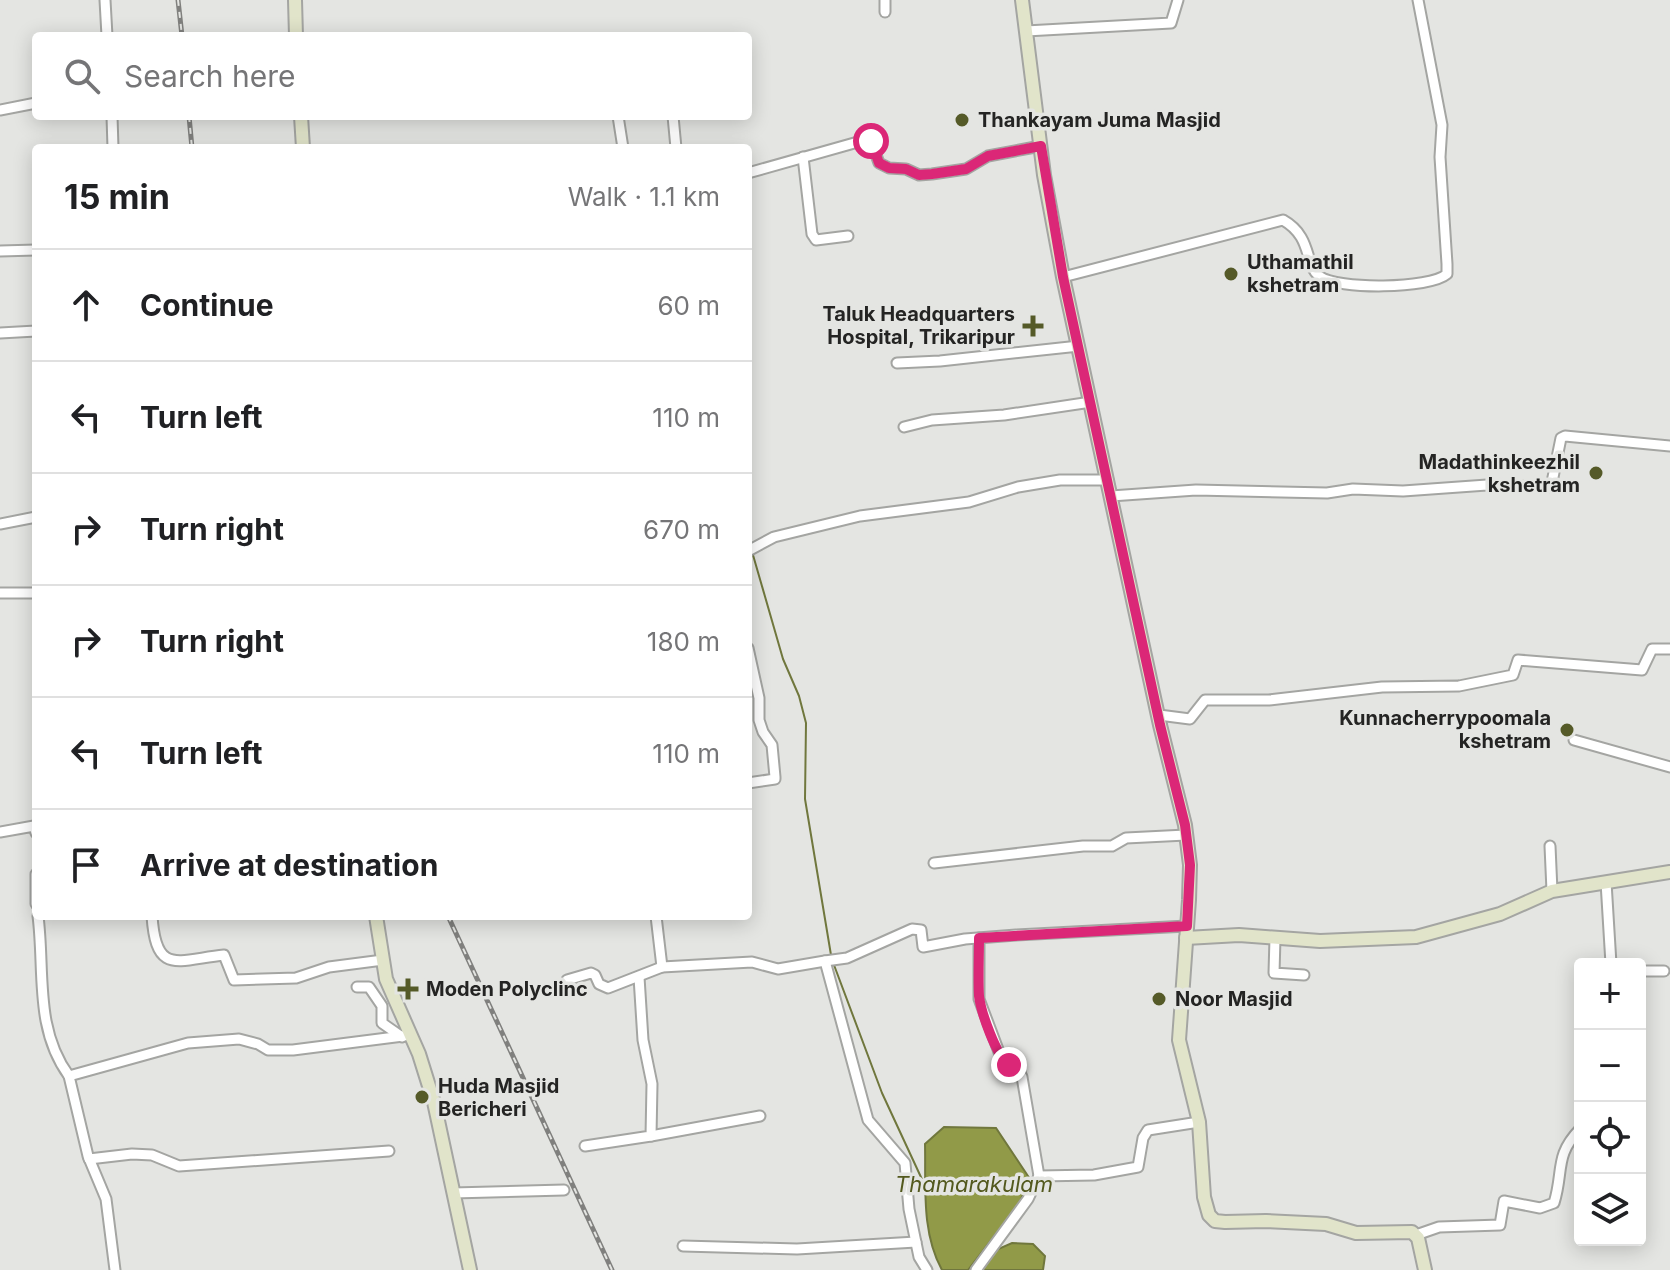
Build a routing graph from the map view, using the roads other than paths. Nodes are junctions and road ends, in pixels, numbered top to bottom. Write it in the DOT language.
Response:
graph roads {
  1 [pos="105,0"];
  2 [pos="295,0"];
  3 [pos="885,0"];
  4 [pos="1022,0"];
  5 [pos="1178,0"];
  6 [pos="1418,0"];
  7 [pos="885,12"];
  8 [pos="1026,31"];
  9 [pos="107,32"];
  10 [pos="296,32"];
  11 [pos="32,104"];
  12 [pos="0,110"];
  13 [pos="112,120"];
  14 [pos="301,120"];
  15 [pos="619,120"];
  16 [pos="673,120"];
  17 [pos="113,144"];
  18 [pos="303,144"];
  19 [pos="622,144"];
  20 [pos="676,144"];
  21 [pos="1041,146"];
  22 [pos="803,157"];
  23 [pos="752,172"];
  24 [pos="848,236"];
  25 [pos="32,250"];
  26 [pos="0,251"];
  27 [pos="1063,277"];
  28 [pos="32,331"];
  29 [pos="0,333"];
  30 [pos="1079,346"];
  31 [pos="897,363"];
  32 [pos="1091,402"];
  33 [pos="904,427"];
  34 [pos="1670,446"];
  35 [pos="1108,480"];
  36 [pos="1111,496"];
  37 [pos="32,518"];
  38 [pos="0,524"];
  39 [pos="752,549"];
  40 [pos="0,593"];
  41 [pos="32,593"];
  42 [pos="1670,649"];
  43 [pos="752,666"];
  44 [pos="1159,715"];
  45 [pos="1574,740"];
  46 [pos="1670,767"];
  47 [pos="752,783"];
  48 [pos="32,826"];
  49 [pos="0,832"];
  50 [pos="1186,835"];
  51 [pos="1550,846"];
  52 [pos="934,863"];
  53 [pos="1670,872"];
  54 [pos="1606,882"];
  55 [pos="1552,891"];
  56 [pos="38,920"];
  57 [pos="153,920"];
  58 [pos="377,920"];
  59 [pos="656,920"];
  60 [pos="1187,932"];
  61 [pos="979,938"];
  62 [pos="1275,938"];
  63 [pos="1611,958"];
  64 [pos="383,960"];
  65 [pos="830,960"];
  66 [pos="662,967"];
  67 [pos="1646,971"];
  68 [pos="1664,971"];
  69 [pos="1304,975"];
  70 [pos="639,977"];
  71 [pos="567,980"];
  72 [pos="357,987"];
  73 [pos="406,1036"];
  74 [pos="69,1076"];
  75 [pos="760,1116"];
  76 [pos="1199,1122"];
  77 [pos="1574,1135"];
  78 [pos="651,1136"];
  79 [pos="585,1146"];
  80 [pos="389,1151"];
  81 [pos="89,1159"];
  82 [pos="1039,1176"];
  83 [pos="564,1190"];
  84 [pos="453,1193"];
  85 [pos="1416,1235"];
  86 [pos="916,1242"];
  87 [pos="683,1246"];
  88 [pos="978,1268"];
  89 [pos="115,1270"];
  90 [pos="470,1270"];
  91 [pos="927,1270"];
  92 [pos="1425,1270"];
  1 -- 9 [label="street"];
  2 -- 10 [label="main road"];
  3 -- 7 [label="street"];
  4 -- 8 [label="main road"];
  5 -- 8 [label="street"];
  6 -- 27 [label="street"];
  8 -- 21 [label="main road"];
  11 -- 12 [label="street"];
  13 -- 17 [label="street"];
  14 -- 18 [label="main road"];
  15 -- 19 [label="street"];
  16 -- 20 [label="street"];
  21 -- 22 [label="street"];
  21 -- 27 [label="main road"];
  22 -- 23 [label="street"];
  22 -- 24 [label="street"];
  25 -- 26 [label="street"];
  27 -- 30 [label="main road"];
  28 -- 29 [label="street"];
  30 -- 31 [label="street"];
  30 -- 32 [label="main road"];
  32 -- 33 [label="street"];
  32 -- 35 [label="main road"];
  34 -- 36 [label="street"];
  35 -- 36 [label="main road"];
  35 -- 39 [label="street"];
  36 -- 44 [label="main road"];
  37 -- 38 [label="street"];
  40 -- 41 [label="street"];
  42 -- 44 [label="street"];
  43 -- 47 [label="street"];
  44 -- 50 [label="main road"];
  45 -- 46 [label="street"];
  48 -- 49 [label="street"];
  50 -- 52 [label="street"];
  50 -- 60 [label="main road"];
  51 -- 55 [label="street"];
  53 -- 54 [label="main road"];
  54 -- 55 [label="main road"];
  54 -- 63 [label="street"];
  55 -- 62 [label="main road"];
  56 -- 74 [label="street"];
  57 -- 64 [label="street"];
  58 -- 64 [label="main road"];
  59 -- 66 [label="street"];
  60 -- 61 [label="street"];
  60 -- 62 [label="main road"];
  60 -- 76 [label="main road"];
  61 -- 65 [label="street"];
  61 -- 82 [label="street"];
  62 -- 69 [label="street"];
  64 -- 73 [label="main road"];
  65 -- 66 [label="street"];
  65 -- 86 [label="street"];
  66 -- 70 [label="street"];
  67 -- 68 [label="street"];
  70 -- 71 [label="street"];
  70 -- 78 [label="street"];
  72 -- 73 [label="street"];
  73 -- 74 [label="street"];
  73 -- 84 [label="main road"];
  74 -- 81 [label="street"];
  75 -- 78 [label="street"];
  76 -- 82 [label="street"];
  76 -- 85 [label="main road"];
  77 -- 85 [label="street"];
  78 -- 79 [label="street"];
  80 -- 81 [label="street"];
  81 -- 89 [label="street"];
  82 -- 88 [label="street"];
  83 -- 84 [label="street"];
  84 -- 90 [label="main road"];
  85 -- 92 [label="main road"];
  86 -- 87 [label="street"];
  86 -- 91 [label="street"];
}
